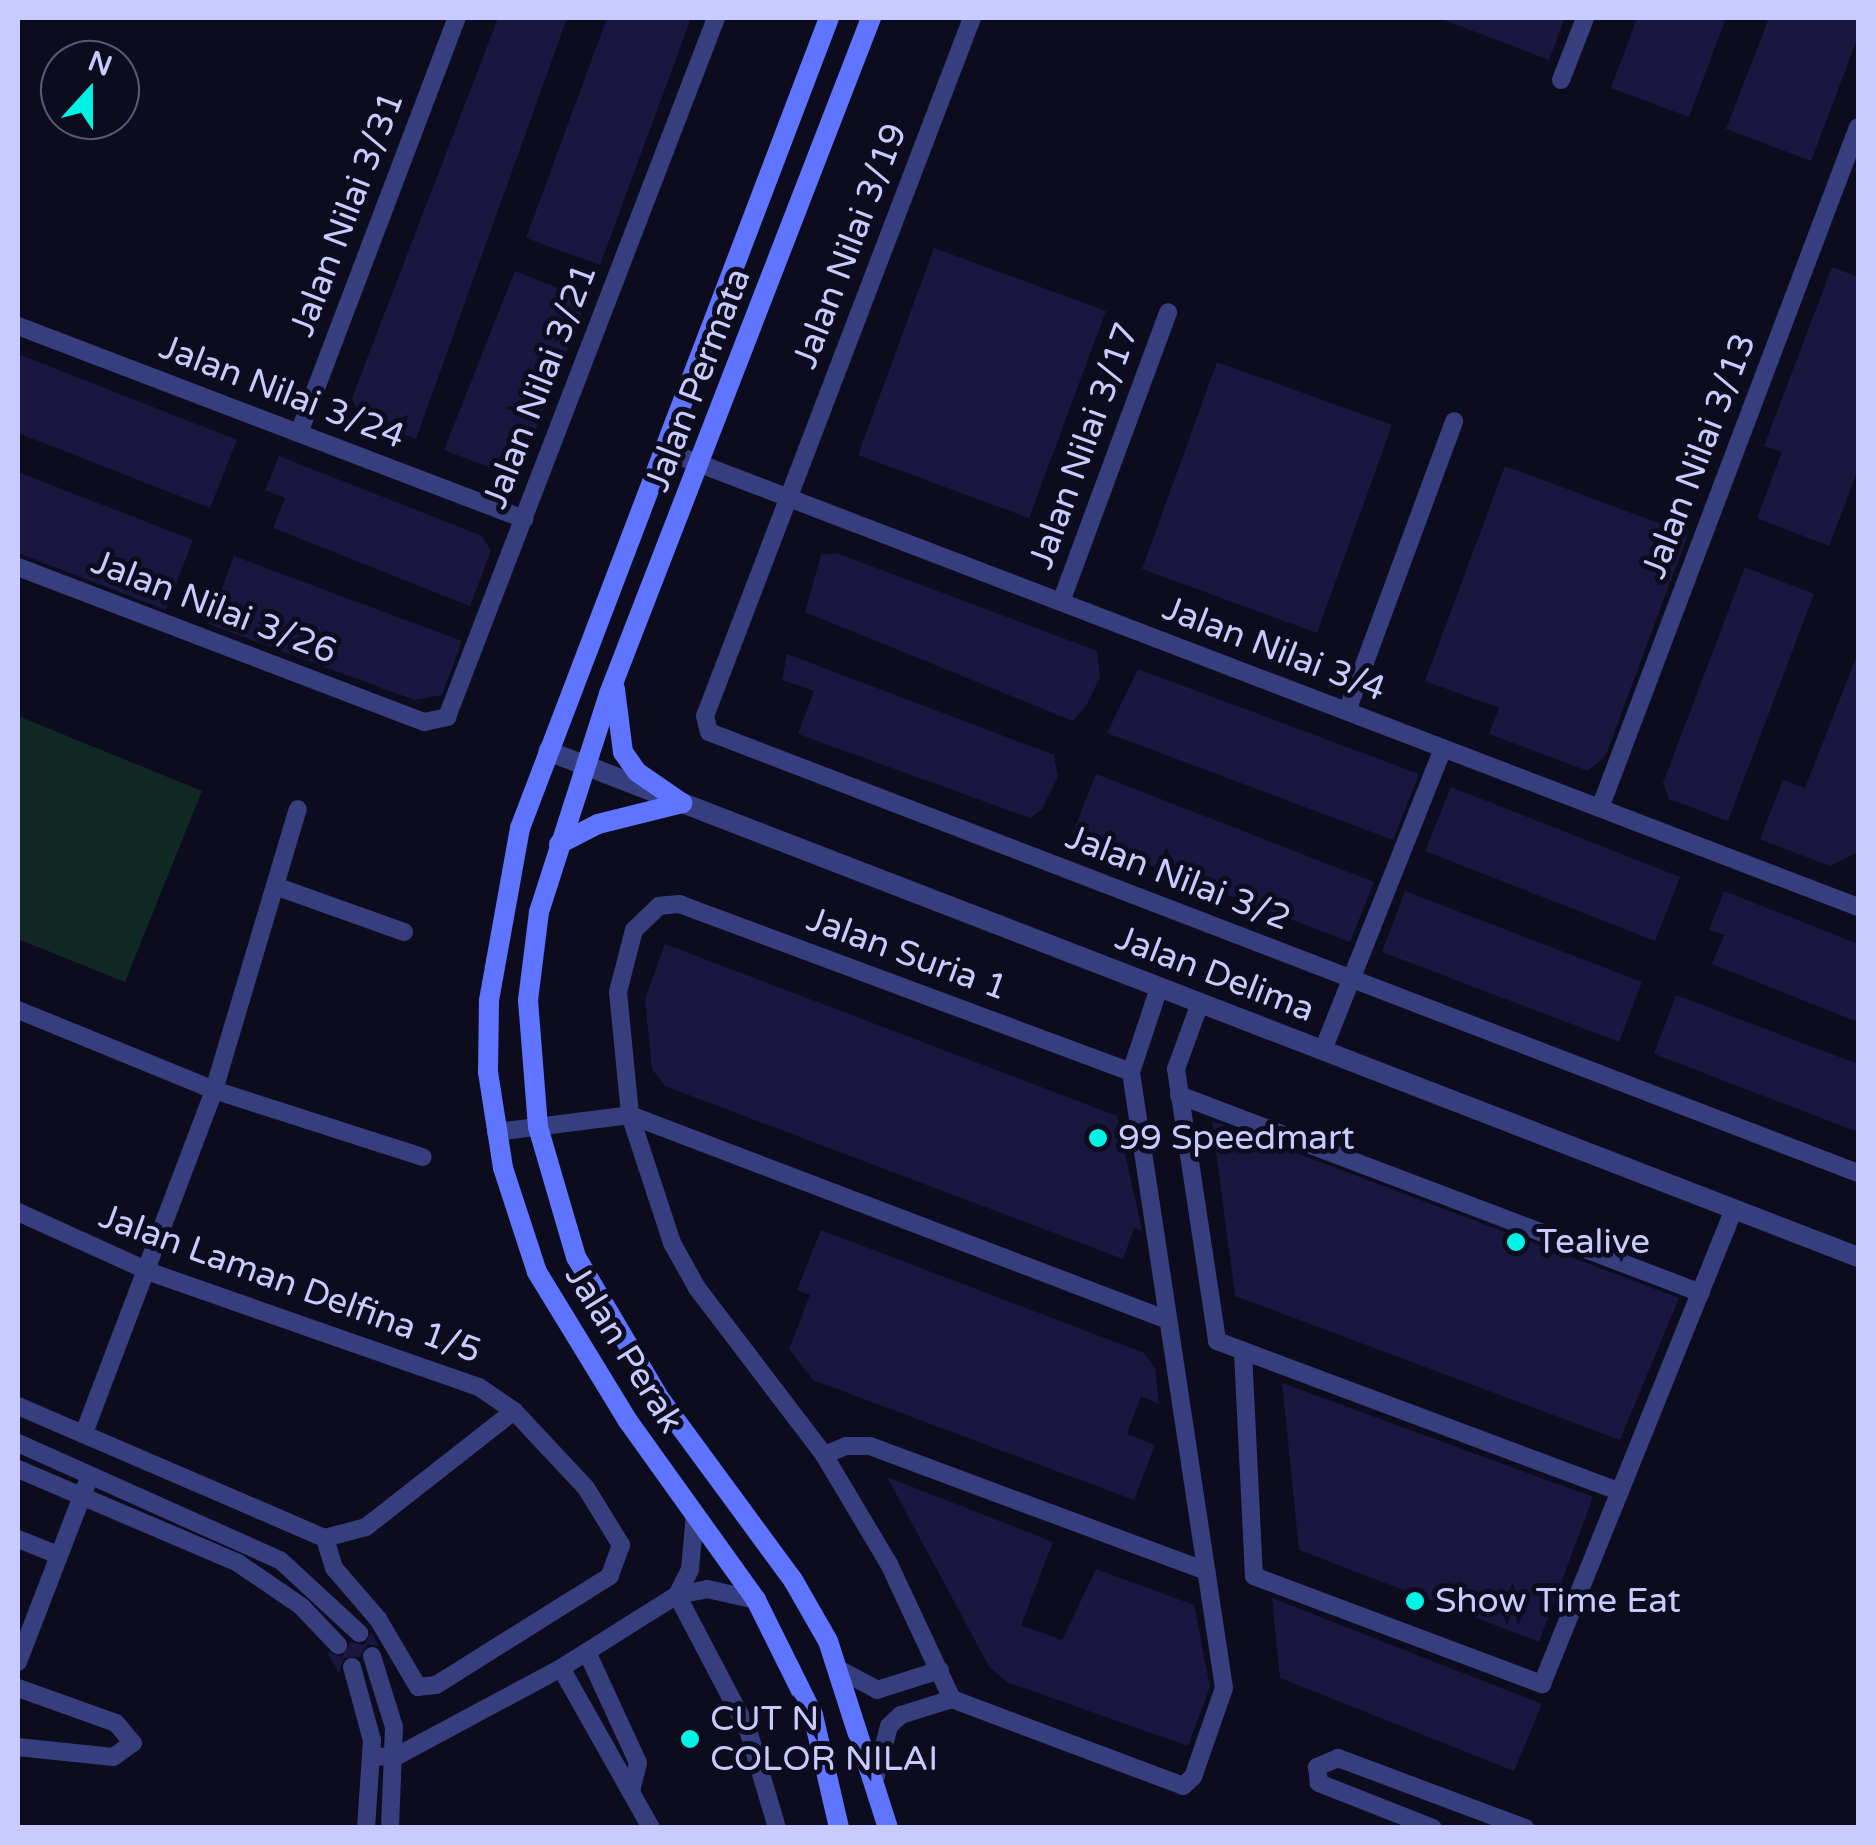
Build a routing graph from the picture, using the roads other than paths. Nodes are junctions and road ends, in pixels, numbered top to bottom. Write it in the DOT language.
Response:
graph roads {
  1 [pos="457,18"];
  2 [pos="716,18"];
  3 [pos="829,18"];
  4 [pos="870,18"];
  5 [pos="972,18"];
  6 [pos="1585,18"];
  7 [pos="1561,80"];
  8 [pos="1858,127"];
  9 [pos="1168,312"];
  10 [pos="18,326"];
  11 [pos="1454,421"];
  12 [pos="298,434"];
  13 [pos="666,451"];
  14 [pos="701,464"];
  15 [pos="788,498"];
  16 [pos="524,520"];
  17 [pos="18,567"];
  18 [pos="1061,602"];
  19 [pos="614,682"];
  20 [pos="387,708"];
  21 [pos="1347,711"];
  22 [pos="1443,748"];
  23 [pos="548,752"];
  24 [pos="584,766"];
  25 [pos="682,803"];
  26 [pos="1600,808"];
  27 [pos="298,809"];
  28 [pos="558,844"];
  29 [pos="275,886"];
  30 [pos="1858,907"];
  31 [pos="404,932"];
  32 [pos="1352,979"];
  33 [pos="1159,988"];
  34 [pos="1200,1003"];
  35 [pos="18,1010"];
  36 [pos="1323,1050"];
  37 [pos="1131,1072"];
  38 [pos="214,1090"];
  39 [pos="1179,1095"];
  40 [pos="630,1115"];
  41 [pos="538,1126"];
  42 [pos="496,1132"];
  43 [pos="423,1157"];
  44 [pos="1858,1173"];
  45 [pos="1734,1209"];
  46 [pos="18,1212"];
  47 [pos="1858,1257"];
  48 [pos="150,1272"];
  49 [pos="1701,1293"];
  50 [pos="1165,1319"];
  51 [pos="1243,1352"];
  52 [pos="18,1406"];
  53 [pos="514,1411"];
  54 [pos="84,1433"];
  55 [pos="18,1442"];
  56 [pos="824,1455"];
  57 [pos="18,1469"];
  58 [pos="92,1472"];
  59 [pos="1620,1492"];
  60 [pos="82,1495"];
  61 [pos="695,1514"];
  62 [pos="18,1538"];
  63 [pos="325,1538"];
  64 [pos="58,1555"];
  65 [pos="1207,1571"];
  66 [pos="677,1594"];
  67 [pos="756,1600"];
  68 [pos="359,1633"];
  69 [pos="338,1644"];
  70 [pos="588,1652"];
  71 [pos="372,1656"];
  72 [pos="18,1662"];
  73 [pos="352,1667"];
  74 [pos="561,1668"];
  75 [pos="940,1670"];
  76 [pos="842,1671"];
  77 [pos="18,1688"];
  78 [pos="952,1699"];
  79 [pos="18,1747"];
  80 [pos="396,1756"];
  81 [pos="372,1757"];
  82 [pos="876,1776"];
  83 [pos="631,1792"];
  84 [pos="366,1828"];
  85 [pos="390,1828"];
  86 [pos="651,1828"];
  87 [pos="778,1828"];
  88 [pos="839,1828"];
  89 [pos="888,1828"];
  90 [pos="1433,1828"];
  91 [pos="1525,1828"];
  1 -- 12 [label="street, Jalan Nilai 3/31"];
  2 -- 16 [label="street, Jalan Nilai 3/21"];
  3 -- 13 [label="main road, Jalan Permata"];
  4 -- 14 [label="main road, Jalan Permata"];
  5 -- 15 [label="street, Jalan Nilai 3/19"];
  6 -- 7 [label="street"];
  8 -- 26 [label="street, Jalan Nilai 3/13"];
  9 -- 18 [label="street, Jalan Nilai 3/17"];
  10 -- 12 [label="street, Jalan Nilai 3/24"];
  11 -- 21 [label="street"];
  12 -- 16 [label="street, Jalan Nilai 3/24"];
  13 -- 14 [label="street, Jalan Nilai 3/4"];
  13 -- 23 [label="main road, Jalan Permata"];
  14 -- 15 [label="street, Jalan Nilai 3/4"];
  14 -- 19 [label="main road, Jalan Permata"];
  15 -- 18 [label="street, Jalan Nilai 3/4"];
  15 -- 32 [label="street, Jalan Nilai 3/2"];
  16 -- 20 [label="street, Jalan Nilai 3/21"];
  17 -- 20 [label="street, Jalan Nilai 3/26"];
  18 -- 21 [label="street, Jalan Nilai 3/4"];
  19 -- 24 [label="main road, Jalan Permata"];
  19 -- 25 [label="main road"];
  21 -- 22 [label="street, Jalan Nilai 3/4"];
  22 -- 26 [label="street, Jalan Nilai 3/4"];
  22 -- 32 [label="street"];
  23 -- 24 [label="street, Jalan Delima"];
  23 -- 42 [label="main road, Jalan Perak"];
  24 -- 25 [label="street, Jalan Delima"];
  24 -- 28 [label="main road, Jalan Perak"];
  25 -- 28 [label="main road"];
  25 -- 33 [label="street, Jalan Delima"];
  26 -- 30 [label="street, Jalan Nilai 3/4"];
  27 -- 29 [label="street"];
  28 -- 41 [label="main road, Jalan Perak"];
  29 -- 31 [label="street"];
  29 -- 38 [label="street"];
  32 -- 36 [label="street"];
  32 -- 44 [label="street, Jalan Nilai 3/2"];
  33 -- 34 [label="street, Jalan Delima"];
  33 -- 37 [label="street"];
  34 -- 36 [label="street, Jalan Delima"];
  34 -- 39 [label="street"];
  35 -- 38 [label="street"];
  36 -- 45 [label="street, Jalan Delima"];
  37 -- 40 [label="street, Jalan Suria 1"];
  37 -- 50 [label="street"];
  38 -- 43 [label="street"];
  38 -- 48 [label="street"];
  39 -- 49 [label="street"];
  39 -- 51 [label="street"];
  40 -- 41 [label="street"];
  40 -- 50 [label="street"];
  40 -- 56 [label="street"];
  41 -- 42 [label="street"];
  41 -- 76 [label="main road, Jalan Perak"];
  42 -- 61 [label="main road, Jalan Perak"];
  45 -- 47 [label="street, Jalan Delima"];
  45 -- 49 [label="street"];
  46 -- 48 [label="street, Jalan Laman Delfina 1/5"];
  48 -- 53 [label="street, Jalan Laman Delfina 1/5"];
  48 -- 54 [label="street"];
  49 -- 59 [label="street"];
  50 -- 65 [label="street"];
  51 -- 59 [label="street"];
  51 -- 59 [label="street"];
  52 -- 54 [label="street"];
  53 -- 63 [label="street"];
  53 -- 63 [label="street, Jalan Laman Delfina 1/5"];
  54 -- 63 [label="street"];
  55 -- 58 [label="street"];
  56 -- 65 [label="street"];
  56 -- 75 [label="street"];
  57 -- 60 [label="street"];
  58 -- 60 [label="street"];
  58 -- 68 [label="street"];
  60 -- 64 [label="street"];
  60 -- 69 [label="street"];
  61 -- 66 [label="street"];
  61 -- 67 [label="main road, Jalan Perak"];
  62 -- 64 [label="street"];
  64 -- 72 [label="street"];
  65 -- 78 [label="street"];
  66 -- 67 [label="street"];
  66 -- 70 [label="street"];
  66 -- 87 [label="street"];
  67 -- 88 [label="main road, Jalan Perak"];
  70 -- 74 [label="street"];
  70 -- 83 [label="street"];
  71 -- 80 [label="street"];
  73 -- 81 [label="street"];
  74 -- 80 [label="street"];
  74 -- 83 [label="street"];
  75 -- 76 [label="street"];
  75 -- 78 [label="street"];
  76 -- 82 [label="main road, Jalan Perak"];
  77 -- 79 [label="street"];
  78 -- 82 [label="street"];
  80 -- 81 [label="street"];
  80 -- 85 [label="street"];
  81 -- 84 [label="street"];
  82 -- 89 [label="main road, Jalan Perak"];
  83 -- 86 [label="street"];
  90 -- 91 [label="street"];
}
